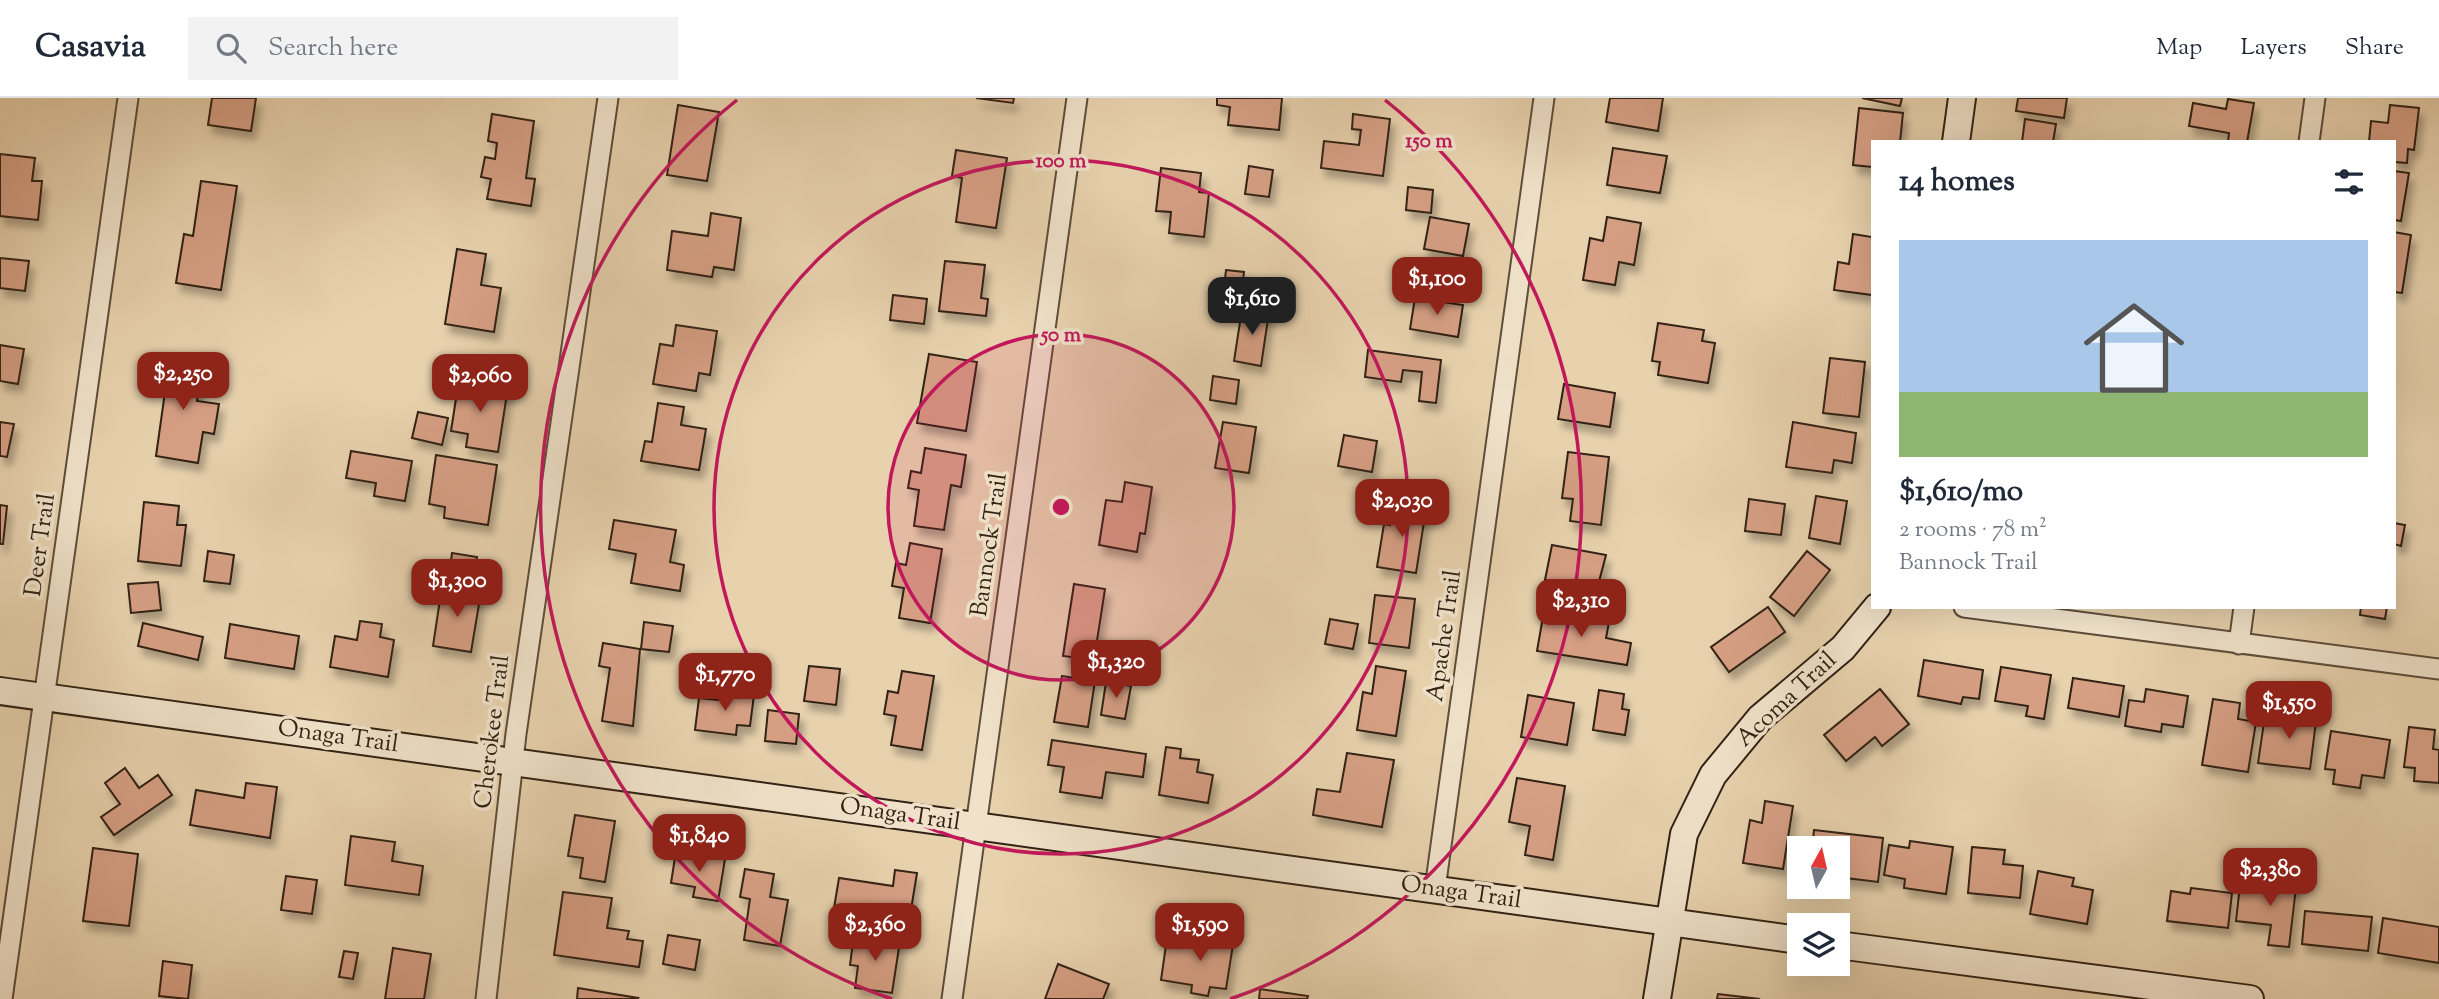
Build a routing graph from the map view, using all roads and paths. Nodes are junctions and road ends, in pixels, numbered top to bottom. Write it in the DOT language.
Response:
graph roads {
  1 [pos="128,98"];
  2 [pos="608,98"];
  3 [pos="1077,98"];
  4 [pos="1544,98"];
  5 [pos="1962,98"];
  6 [pos="2315,98"];
  7 [pos="1956,140"];
  8 [pos="2309,140"];
  9 [pos="1875,609"];
  10 [pos="1979,609"];
  11 [pos="2244,609"];
  12 [pos="2239,643"];
  13 [pos="2439,669"];
  14 [pos="0,691"];
  15 [pos="44,697"];
  16 [pos="513,762"];
  17 [pos="976,825"];
  18 [pos="1435,889"];
  19 [pos="1668,923"];
  20 [pos="1787,938"];
  21 [pos="1850,947"];
  22 [pos="2,999"];
  23 [pos="486,999"];
  24 [pos="953,999"];
  25 [pos="1657,999"];
  26 [pos="2250,999"];
  1 -- 15 [label="street, Deer Trail"];
  2 -- 16 [label="street, Cherokee Trail"];
  3 -- 17 [label="street, Bannock Trail"];
  4 -- 18 [label="street, Apache Trail"];
  5 -- 7 [label="street"];
  6 -- 8 [label="street"];
  9 -- 19 [label="street, Acoma Trail"];
  10 -- 12 [label="street"];
  11 -- 12 [label="street"];
  12 -- 13 [label="street"];
  14 -- 15 [label="street, Onaga Trail"];
  15 -- 16 [label="street, Onaga Trail"];
  15 -- 22 [label="street, Deer Trail"];
  16 -- 17 [label="street, Onaga Trail"];
  16 -- 23 [label="street, Cherokee Trail"];
  17 -- 18 [label="street, Onaga Trail"];
  17 -- 24 [label="street, Bannock Trail"];
  18 -- 19 [label="street, Onaga Trail"];
  19 -- 20 [label="street, Onaga Trail"];
  19 -- 25 [label="street, Acoma Trail"];
  21 -- 26 [label="street"];
}
